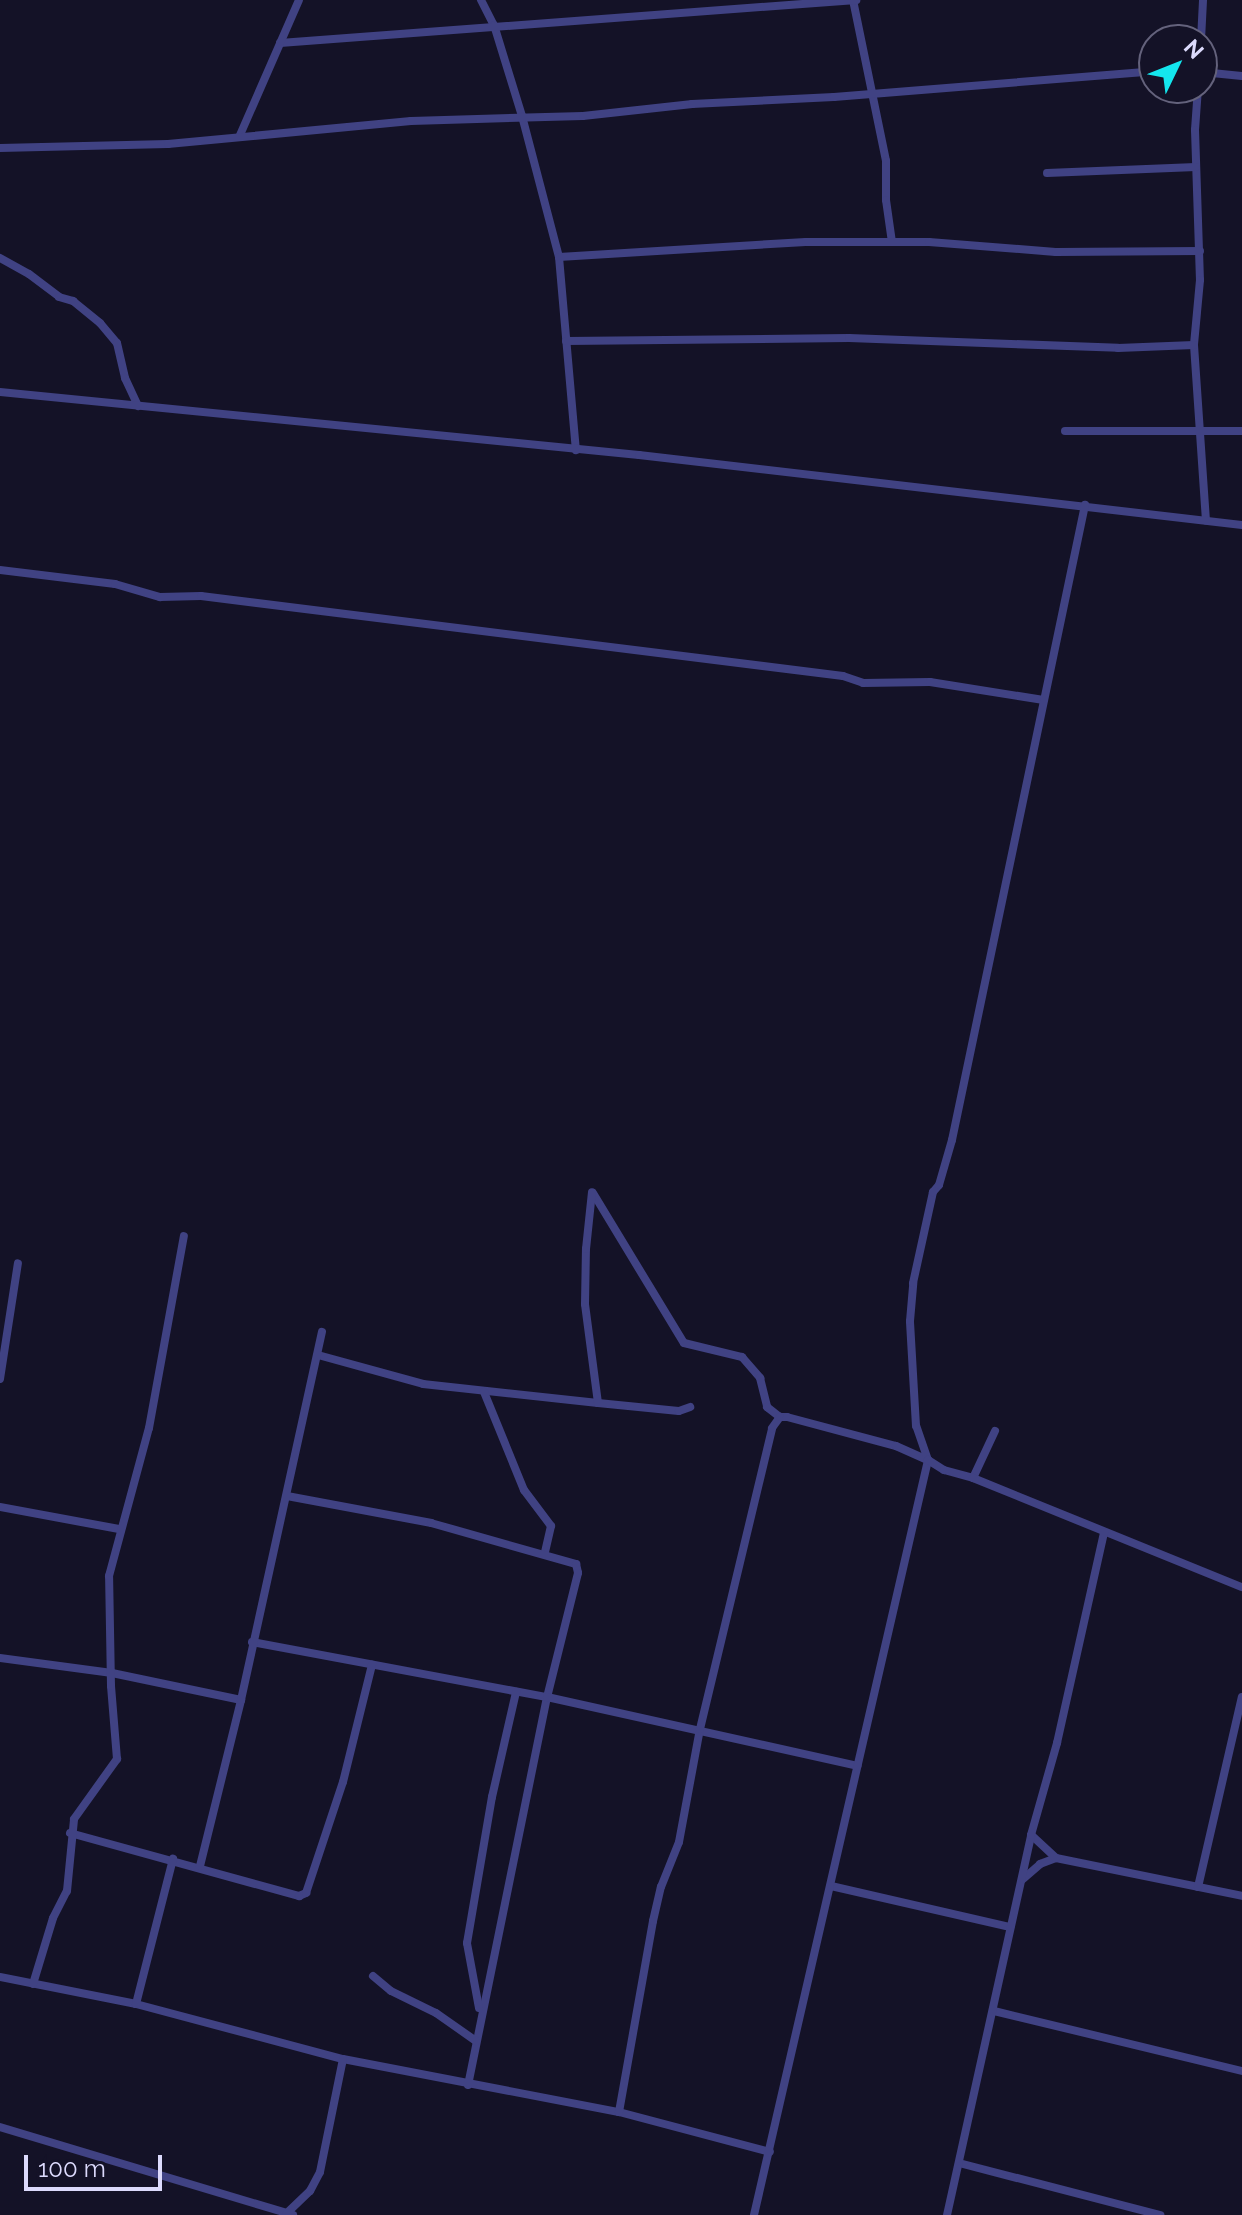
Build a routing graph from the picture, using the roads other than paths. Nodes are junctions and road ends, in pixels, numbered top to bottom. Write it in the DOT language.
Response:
graph roads {
  1 [pos="299,0"];
  2 [pos="481,0"];
  3 [pos="854,0"];
  4 [pos="1203,0"];
  5 [pos="1202,24"];
  6 [pos="494,25"];
  7 [pos="280,43"];
  8 [pos="1138,72"];
  9 [pos="1218,74"];
  10 [pos="1242,76"];
  11 [pos="873,93"];
  12 [pos="1198,104"];
  13 [pos="522,116"];
  14 [pos="240,135"];
  15 [pos="0,148"];
  16 [pos="1196,167"];
  17 [pos="1047,173"];
  18 [pos="892,242"];
  19 [pos="1200,251"];
  20 [pos="559,257"];
  21 [pos="0,258"];
  22 [pos="566,341"];
  23 [pos="1194,345"];
  24 [pos="0,392"];
  25 [pos="138,406"];
  26 [pos="1065,431"];
  27 [pos="1242,431"];
  28 [pos="1201,432"];
  29 [pos="576,450"];
  30 [pos="1085,505"];
  31 [pos="1206,521"];
  32 [pos="1242,525"];
  33 [pos="0,570"];
  34 [pos="1044,700"];
  35 [pos="184,1236"];
  36 [pos="18,1263"];
  37 [pos="4,1329"];
  38 [pos="322,1332"];
  39 [pos="318,1355"];
  40 [pos="0,1379"];
  41 [pos="484,1392"];
  42 [pos="598,1403"];
  43 [pos="690,1407"];
  44 [pos="780,1417"];
  45 [pos="995,1431"];
  46 [pos="928,1460"];
  47 [pos="973,1478"];
  48 [pos="287,1496"];
  49 [pos="0,1507"];
  50 [pos="119,1529"];
  51 [pos="1104,1532"];
  52 [pos="545,1553"];
  53 [pos="1242,1587"];
  54 [pos="252,1642"];
  55 [pos="0,1658"];
  56 [pos="372,1665"];
  57 [pos="112,1673"];
  58 [pos="516,1692"];
  59 [pos="547,1697"];
  60 [pos="1242,1697"];
  61 [pos="241,1700"];
  62 [pos="700,1729"];
  63 [pos="857,1766"];
  64 [pos="70,1833"];
  65 [pos="1031,1835"];
  66 [pos="1056,1858"];
  67 [pos="173,1859"];
  68 [pos="200,1866"];
  69 [pos="1022,1880"];
  70 [pos="831,1886"];
  71 [pos="1198,1887"];
  72 [pos="1242,1896"];
  73 [pos="1010,1927"];
  74 [pos="373,1976"];
  75 [pos="0,1977"];
  76 [pos="33,1984"];
  77 [pos="136,2004"];
  78 [pos="994,2011"];
  79 [pos="480,2013"];
  80 [pos="476,2041"];
  81 [pos="343,2059"];
  82 [pos="1242,2071"];
  83 [pos="468,2085"];
  84 [pos="619,2112"];
  85 [pos="0,2127"];
  86 [pos="770,2152"];
  87 [pos="959,2163"];
  88 [pos="290,2214"];
  89 [pos="754,2215"];
  90 [pos="947,2215"];
  91 [pos="1160,2215"];
  1 -- 7 [label="street"];
  2 -- 6 [label="street"];
  3 -- 6 [label="street"];
  3 -- 11 [label="street"];
  4 -- 5 [label="street"];
  6 -- 7 [label="street"];
  6 -- 13 [label="street"];
  7 -- 14 [label="street"];
  8 -- 11 [label="street"];
  9 -- 10 [label="street"];
  11 -- 13 [label="street"];
  11 -- 18 [label="street"];
  12 -- 16 [label="street"];
  13 -- 14 [label="street"];
  13 -- 20 [label="street"];
  14 -- 15 [label="street"];
  16 -- 17 [label="street"];
  16 -- 19 [label="street"];
  18 -- 19 [label="street"];
  18 -- 20 [label="street"];
  19 -- 23 [label="street"];
  20 -- 22 [label="street"];
  21 -- 25 [label="street"];
  22 -- 23 [label="street"];
  22 -- 29 [label="street"];
  23 -- 28 [label="street"];
  24 -- 25 [label="street"];
  25 -- 29 [label="street"];
  26 -- 28 [label="street"];
  27 -- 28 [label="street"];
  28 -- 31 [label="street"];
  29 -- 30 [label="street"];
  30 -- 31 [label="street"];
  30 -- 34 [label="street"];
  31 -- 32 [label="street"];
  33 -- 34 [label="street"];
  34 -- 46 [label="street"];
  35 -- 50 [label="street"];
  36 -- 37 [label="street"];
  37 -- 40 [label="street"];
  38 -- 39 [label="street"];
  39 -- 41 [label="street"];
  39 -- 48 [label="street"];
  41 -- 42 [label="street"];
  41 -- 52 [label="street"];
  42 -- 43 [label="street"];
  42 -- 44 [label="street"];
  44 -- 46 [label="street"];
  44 -- 62 [label="street"];
  45 -- 47 [label="street"];
  46 -- 47 [label="street"];
  46 -- 63 [label="street"];
  47 -- 51 [label="street"];
  48 -- 52 [label="street"];
  48 -- 54 [label="street"];
  49 -- 50 [label="street"];
  50 -- 57 [label="street"];
  51 -- 53 [label="street"];
  51 -- 65 [label="street"];
  52 -- 59 [label="street"];
  54 -- 56 [label="street"];
  54 -- 61 [label="street"];
  55 -- 57 [label="street"];
  56 -- 58 [label="street"];
  56 -- 68 [label="street"];
  57 -- 61 [label="street"];
  57 -- 64 [label="street"];
  58 -- 59 [label="street"];
  58 -- 79 [label="street"];
  59 -- 62 [label="street"];
  59 -- 79 [label="street"];
  60 -- 71 [label="street"];
  61 -- 68 [label="street"];
  62 -- 63 [label="street"];
  62 -- 84 [label="street"];
  63 -- 70 [label="street"];
  64 -- 67 [label="street"];
  64 -- 76 [label="street"];
  65 -- 66 [label="street"];
  65 -- 69 [label="street"];
  66 -- 69 [label="street"];
  66 -- 71 [label="street"];
  67 -- 68 [label="street"];
  67 -- 77 [label="street"];
  69 -- 73 [label="street"];
  70 -- 73 [label="street"];
  70 -- 86 [label="street"];
  71 -- 72 [label="street"];
  73 -- 78 [label="street"];
  74 -- 80 [label="street"];
  75 -- 76 [label="street"];
  76 -- 77 [label="street"];
  77 -- 81 [label="street"];
  78 -- 82 [label="street"];
  78 -- 87 [label="street"];
  79 -- 80 [label="street"];
  80 -- 83 [label="street"];
  81 -- 83 [label="street"];
  81 -- 88 [label="street"];
  83 -- 84 [label="street"];
  84 -- 86 [label="street"];
  85 -- 88 [label="street"];
  86 -- 89 [label="street"];
  87 -- 90 [label="street"];
  87 -- 91 [label="street"];
}
